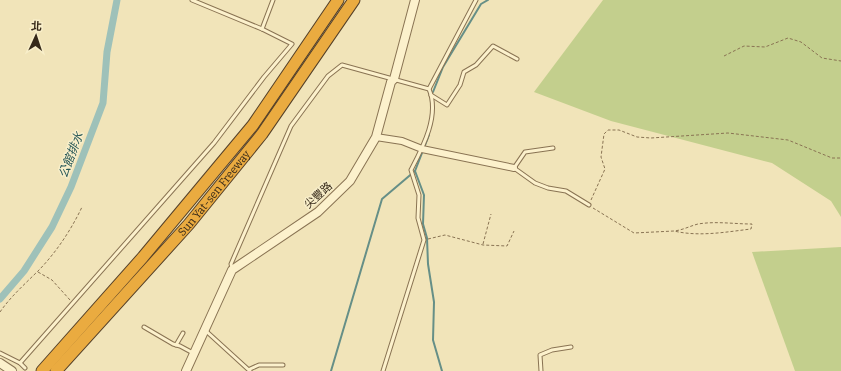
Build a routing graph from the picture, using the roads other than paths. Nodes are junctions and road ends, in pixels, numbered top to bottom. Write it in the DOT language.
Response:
graph roads {
  1 [pos="192,0"];
  2 [pos="273,0"];
  3 [pos="338,0"];
  4 [pos="354,0"];
  5 [pos="415,0"];
  6 [pos="476,0"];
  7 [pos="262,29"];
  8 [pos="517,59"];
  9 [pos="394,79"];
  10 [pos="429,90"];
  11 [pos="431,95"];
  12 [pos="376,137"];
  13 [pos="553,148"];
  14 [pos="425,149"];
  15 [pos="514,168"];
  16 [pos="589,205"];
  17 [pos="232,270"];
  18 [pos="144,326"];
  19 [pos="204,330"];
  20 [pos="183,333"];
  21 [pos="176,345"];
  22 [pos="571,347"];
  23 [pos="0,353"];
  24 [pos="194,353"];
  25 [pos="0,363"];
  26 [pos="20,363"];
  27 [pos="282,365"];
  28 [pos="25,368"];
  29 [pos="250,370"];
  30 [pos="12,371"];
  31 [pos="42,371"];
  32 [pos="56,371"];
  33 [pos="186,371"];
  34 [pos="383,371"];
  35 [pos="541,371"];
  1 -- 7 [label="lane"];
  2 -- 7 [label="lane"];
  3 -- 31 [label="highway, Sun Yat-sen Freeway"];
  4 -- 32 [label="highway, Sun Yat-sen Freeway"];
  5 -- 9 [label="street, 尖豐路"];
  6 -- 10 [label="lane"];
  7 -- 26 [label="lane"];
  8 -- 11 [label="lane"];
  9 -- 10 [label="lane"];
  9 -- 12 [label="street, 尖豐路"];
  9 -- 17 [label="lane"];
  10 -- 11 [label="lane"];
  11 -- 14 [label="lane"];
  12 -- 14 [label="street"];
  12 -- 17 [label="street, 尖豐路"];
  13 -- 15 [label="lane"];
  14 -- 15 [label="street"];
  14 -- 34 [label="lane"];
  15 -- 16 [label="lane"];
  17 -- 19 [label="street"];
  18 -- 21 [label="lane"];
  19 -- 24 [label="street"];
  19 -- 29 [label="lane"];
  20 -- 21 [label="lane"];
  21 -- 24 [label="lane"];
  22 -- 35 [label="lane"];
  23 -- 26 [label="lane"];
  24 -- 33 [label="street"];
  25 -- 30 [label="street"];
  26 -- 28 [label="lane"];
  27 -- 29 [label="lane"];
}
